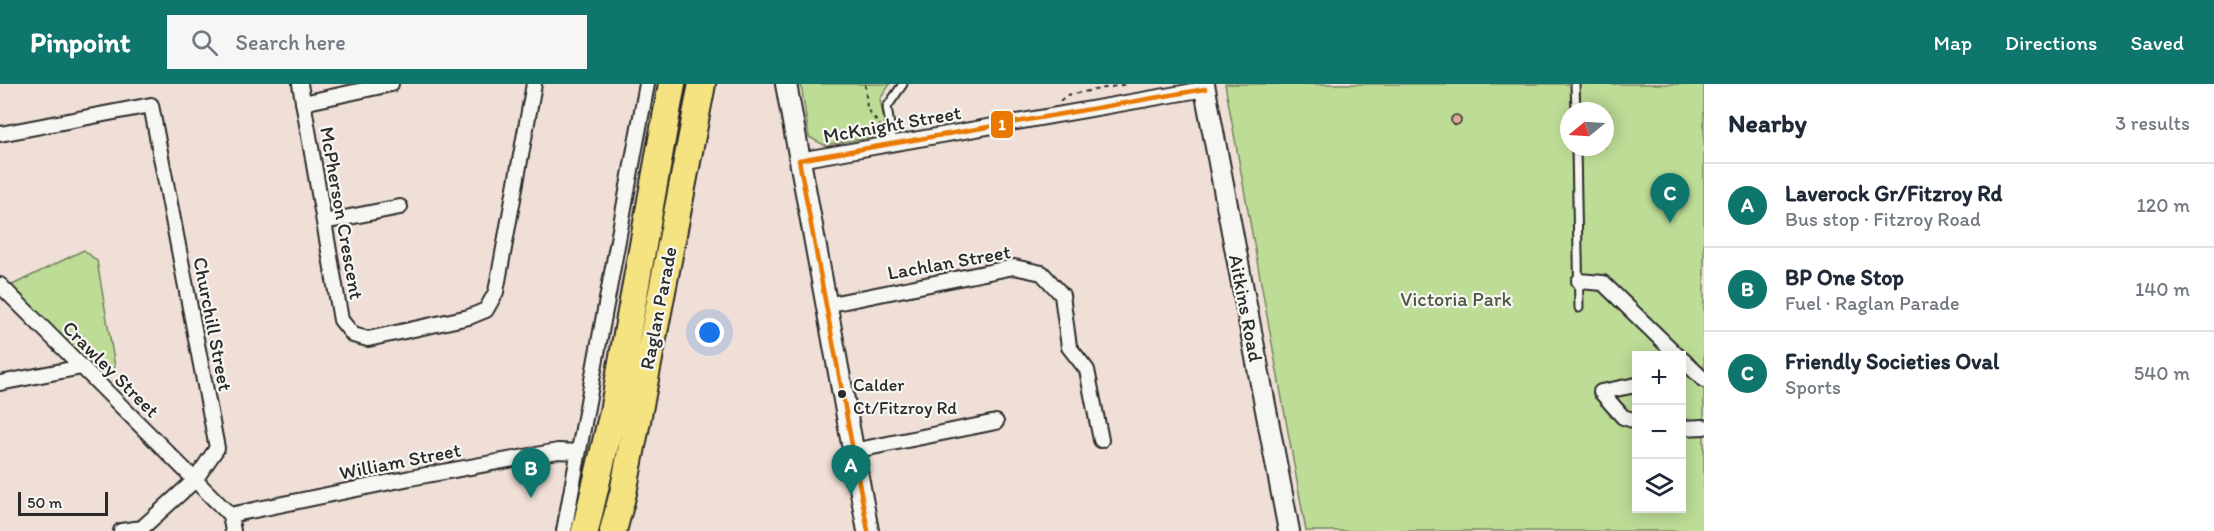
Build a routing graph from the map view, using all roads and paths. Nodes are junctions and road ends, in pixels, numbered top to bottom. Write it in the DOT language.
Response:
graph roads {
  1 [pos="300,84"];
  2 [pos="391,84"];
  3 [pos="534,84"];
  4 [pos="646,84"];
  5 [pos="672,84"];
  6 [pos="702,84"];
  7 [pos="786,84"];
  8 [pos="865,84"];
  9 [pos="903,84"];
  10 [pos="1127,84"];
  11 [pos="1575,84"];
  12 [pos="1205,86"];
  13 [pos="303,102"];
  14 [pos="1576,102"];
  15 [pos="1053,107"];
  16 [pos="0,135"];
  17 [pos="893,139"];
  18 [pos="1576,156"];
  19 [pos="799,160"];
  20 [pos="400,207"];
  21 [pos="324,222"];
  22 [pos="1579,281"];
  23 [pos="0,285"];
  24 [pos="826,305"];
  25 [pos="1579,308"];
  26 [pos="1672,351"];
  27 [pos="1686,364"];
  28 [pos="82,367"];
  29 [pos="1703,379"];
  30 [pos="0,383"];
  31 [pos="1632,386"];
  32 [pos="1632,420"];
  33 [pos="996,422"];
  34 [pos="1704,427"];
  35 [pos="1686,428"];
  36 [pos="1101,440"];
  37 [pos="853,451"];
  38 [pos="578,452"];
  39 [pos="195,480"];
  40 [pos="230,515"];
  41 [pos="121,531"];
  42 [pos="233,531"];
  43 [pos="564,531"];
  44 [pos="585,531"];
  45 [pos="613,531"];
  46 [pos="868,531"];
  47 [pos="1288,531"];
  1 -- 13 [label="street, McPherson Crescent"];
  2 -- 13 [label="street"];
  3 -- 21 [label="street, McPherson Crescent"];
  4 -- 38 [label="street"];
  5 -- 44 [label="highway, Raglan Parade"];
  6 -- 45 [label="highway, Raglan Parade"];
  7 -- 19 [label="street"];
  8 -- 17 [label="path"];
  9 -- 17 [label="lane"];
  10 -- 15 [label="path"];
  11 -- 14 [label="lane"];
  12 -- 17 [label="street, McKnight Street"];
  12 -- 47 [label="street, Aitkins Road"];
  13 -- 21 [label="street, McPherson Crescent"];
  16 -- 39 [label="street, Churchill Street"];
  17 -- 19 [label="street, McKnight Street"];
  18 -- 22 [label="lane"];
  19 -- 24 [label="street"];
  20 -- 21 [label="street"];
  22 -- 25 [label="lane"];
  22 -- 26 [label="street"];
  23 -- 28 [label="street, Crawley Street"];
  24 -- 36 [label="street, Lachlan Street"];
  24 -- 37 [label="street"];
  27 -- 29 [label="street"];
  28 -- 30 [label="street"];
  28 -- 39 [label="street, Crawley Street"];
  31 -- 32 [label="street"];
  33 -- 37 [label="street"];
  34 -- 35 [label="street"];
  37 -- 46 [label="street"];
  38 -- 40 [label="street, William Street"];
  38 -- 43 [label="street"];
  39 -- 40 [label="street"];
  39 -- 41 [label="street, Churchill Street"];
  40 -- 42 [label="street"];
}
